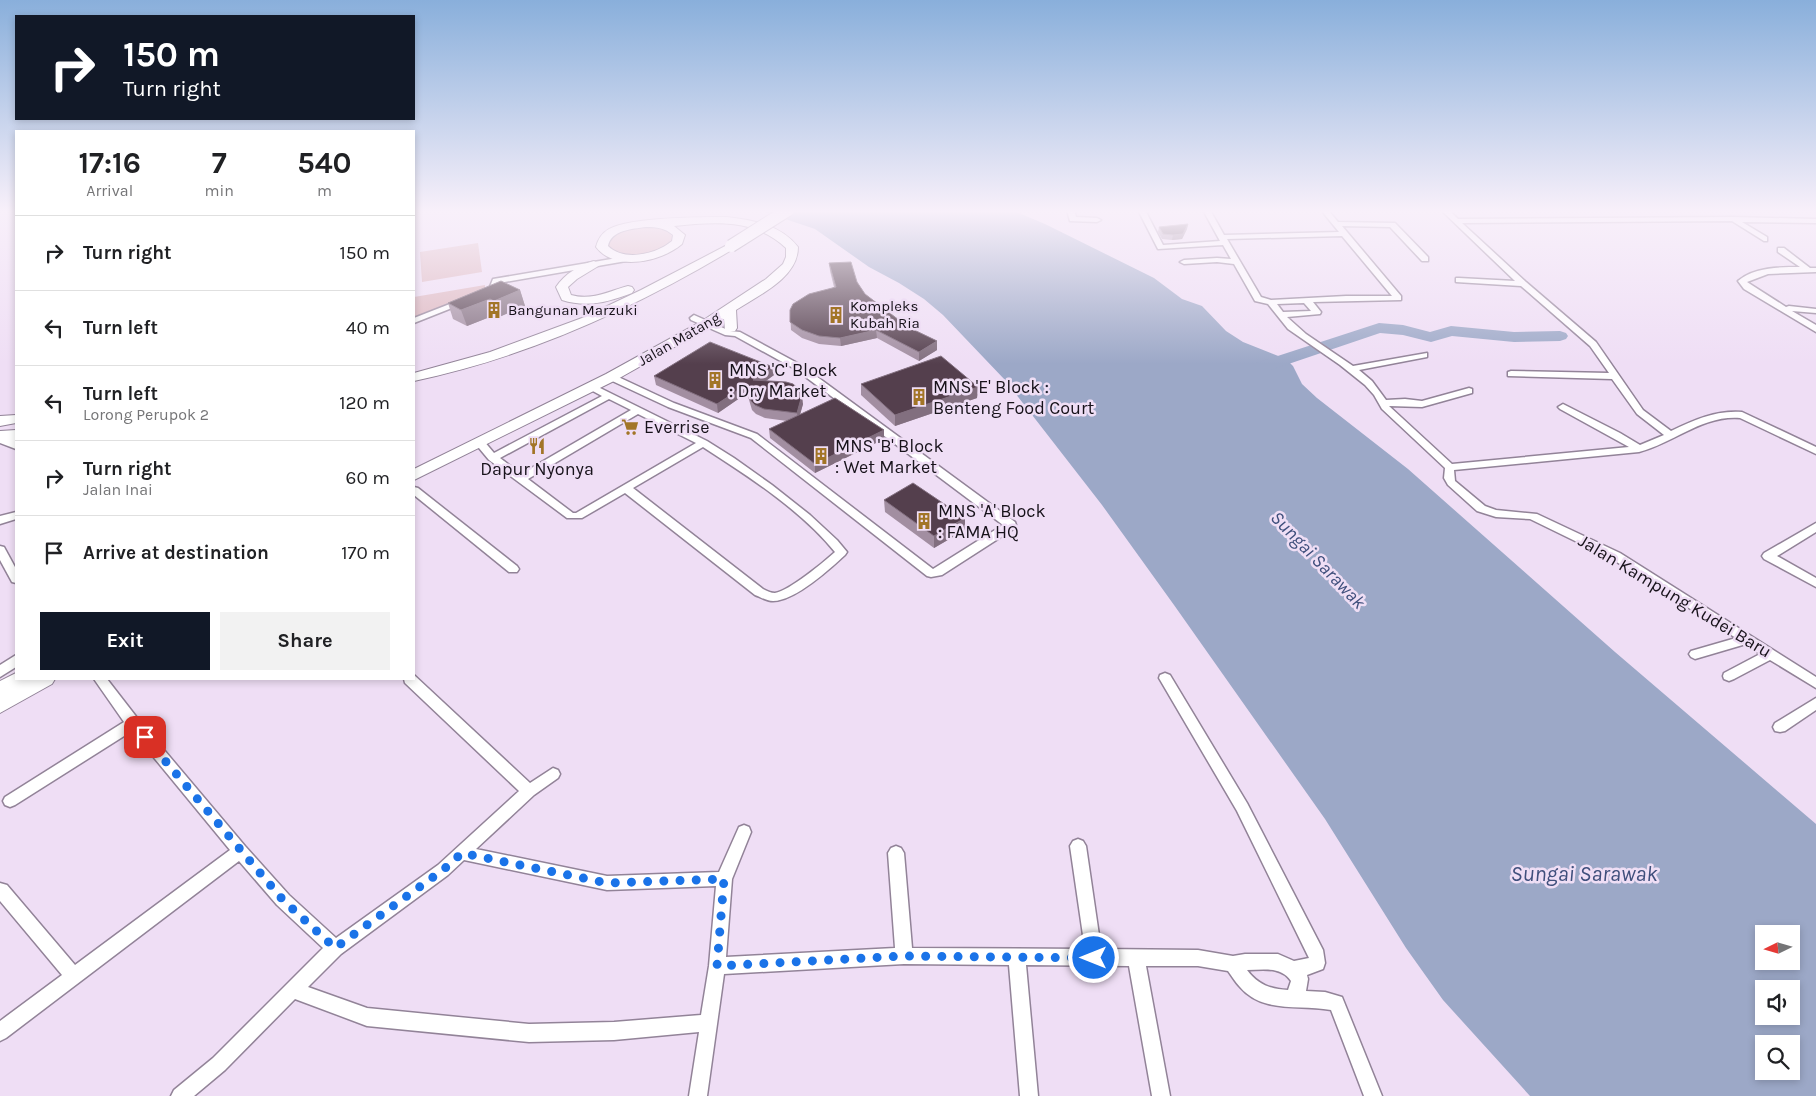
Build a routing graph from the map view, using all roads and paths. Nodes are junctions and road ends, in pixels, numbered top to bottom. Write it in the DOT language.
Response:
graph roads {
  1 [pos="592,261"];
  2 [pos="613,261"];
  3 [pos="694,261"];
  4 [pos="701,261"];
  5 [pos="779,261"];
  6 [pos="790,261"];
  7 [pos="1198,261"];
  8 [pos="1228,261"];
  9 [pos="1366,261"];
  10 [pos="1498,261"];
  11 [pos="1798,261"];
  12 [pos="1184,262"];
  13 [pos="1237,262"];
  14 [pos="594,265"];
  15 [pos="572,269"];
  16 [pos="1812,270"];
  17 [pos="1459,280"];
  18 [pos="647,284"];
  19 [pos="1523,284"];
  20 [pos="1307,301"];
  21 [pos="1272,302"];
  22 [pos="1782,307"];
  23 [pos="730,309"];
  24 [pos="1816,311"];
  25 [pos="1281,314"];
  26 [pos="415,321"];
  27 [pos="704,323"];
  28 [pos="1816,328"];
  29 [pos="734,331"];
  30 [pos="1424,355"];
  31 [pos="415,366"];
  32 [pos="1351,369"];
  33 [pos="1511,374"];
  34 [pos="1614,376"];
  35 [pos="415,377"];
  36 [pos="611,377"];
  37 [pos="592,387"];
  38 [pos="1469,392"];
  39 [pos="608,396"];
  40 [pos="1384,403"];
  41 [pos="1563,407"];
  42 [pos="637,411"];
  43 [pos="15,420"];
  44 [pos="0,421"];
  45 [pos="15,435"];
  46 [pos="1670,435"];
  47 [pos="0,438"];
  48 [pos="479,442"];
  49 [pos="703,443"];
  50 [pos="15,444"];
  51 [pos="1639,449"];
  52 [pos="1816,451"];
  53 [pos="493,458"];
  54 [pos="415,466"];
  55 [pos="1450,467"];
  56 [pos="415,475"];
  57 [pos="520,479"];
  58 [pos="626,488"];
  59 [pos="415,491"];
  60 [pos="15,515"];
  61 [pos="0,520"];
  62 [pos="1816,527"];
  63 [pos="0,550"];
  64 [pos="513,569"];
  65 [pos="15,577"];
  66 [pos="1816,583"];
  67 [pos="1748,639"];
  68 [pos="1695,654"];
  69 [pos="1771,654"];
  70 [pos="15,663"];
  71 [pos="1730,676"];
  72 [pos="1165,678"];
  73 [pos="40,680"];
  74 [pos="101,680"];
  75 [pos="411,680"];
  76 [pos="1816,683"];
  77 [pos="7,686"];
  78 [pos="1816,702"];
  79 [pos="133,723"];
  80 [pos="1780,727"];
  81 [pos="553,774"];
  82 [pos="529,791"];
  83 [pos="10,801"];
  84 [pos="744,832"];
  85 [pos="1078,846"];
  86 [pos="240,851"];
  87 [pos="896,852"];
  88 [pos="462,853"];
  89 [pos="724,879"];
  90 [pos="1,890"];
  91 [pos="335,948"];
  92 [pos="904,956"];
  93 [pos="1017,957"];
  94 [pos="1136,957"];
  95 [pos="1094,958"];
  96 [pos="1234,964"];
  97 [pos="717,966"];
  98 [pos="1293,969"];
  99 [pos="74,977"];
  100 [pos="293,990"];
  101 [pos="1293,999"];
  102 [pos="708,1023"];
  103 [pos="0,1032"];
  104 [pos="180,1096"];
  105 [pos="698,1096"];
  106 [pos="1029,1096"];
  107 [pos="1161,1096"];
  108 [pos="1373,1096"];
  1 -- 15 [label="street"];
  2 -- 14 [label="street"];
  3 -- 18 [label="main road"];
  4 -- 35 [label="main road"];
  5 -- 27 [label="main road, Jalan Matang"];
  6 -- 23 [label="main road, Jalan Matang"];
  7 -- 12 [label="street"];
  8 -- 13 [label="street"];
  9 -- 20 [label="street"];
  10 -- 19 [label="street"];
  11 -- 16 [label="street"];
  13 -- 21 [label="street"];
  14 -- 15 [label="street"];
  14 -- 18 [label="main road"];
  15 -- 26 [label="street"];
  16 -- 22 [label="street"];
  17 -- 19 [label="street"];
  18 -- 31 [label="main road"];
  19 -- 34 [label="street"];
  20 -- 21 [label="street"];
  20 -- 25 [label="street"];
  21 -- 25 [label="street"];
  22 -- 24 [label="street"];
  22 -- 28 [label="street"];
  23 -- 27 [label="main road, Jalan Matang"];
  23 -- 29 [label="main road"];
  25 -- 32 [label="street"];
  27 -- 29 [label="street"];
  27 -- 36 [label="main road, Jalan Matang"];
  27 -- 54 [label="main road, Jalan Matang"];
  29 -- 36 [label="street"];
  30 -- 32 [label="street"];
  32 -- 40 [label="street"];
  33 -- 34 [label="street"];
  34 -- 46 [label="street"];
  36 -- 37 [label="main road, Jalan Matang"];
  37 -- 39 [label="street"];
  37 -- 48 [label="main road, Jalan Matang"];
  38 -- 40 [label="street"];
  39 -- 42 [label="street"];
  39 -- 53 [label="street"];
  40 -- 55 [label="street"];
  41 -- 51 [label="street"];
  42 -- 49 [label="street"];
  42 -- 57 [label="street"];
  43 -- 44 [label="main road"];
  45 -- 47 [label="main road"];
  46 -- 51 [label="street"];
  46 -- 52 [label="street"];
  47 -- 50 [label="street"];
  48 -- 53 [label="street"];
  48 -- 56 [label="main road, Jalan Matang"];
  49 -- 58 [label="street"];
  49 -- 58 [label="street"];
  51 -- 55 [label="street"];
  53 -- 57 [label="street"];
  55 -- 67 [label="street, Jalan Kampung Kudei Baru"];
  57 -- 58 [label="street"];
  59 -- 64 [label="street"];
  60 -- 61 [label="street"];
  62 -- 66 [label="street"];
  63 -- 65 [label="street"];
  67 -- 68 [label="street"];
  67 -- 69 [label="street, Jalan Kampung Kudei Baru"];
  69 -- 71 [label="street"];
  69 -- 76 [label="street, Jalan Kampung Kudei Baru"];
  70 -- 77 [label="street"];
  72 -- 98 [label="street"];
  73 -- 77 [label="main road"];
  74 -- 79 [label="street"];
  75 -- 82 [label="street"];
  78 -- 80 [label="street"];
  79 -- 83 [label="street"];
  79 -- 86 [label="street"];
  81 -- 82 [label="street"];
  82 -- 88 [label="street"];
  84 -- 89 [label="street"];
  85 -- 95 [label="street"];
  86 -- 91 [label="street"];
  86 -- 99 [label="street"];
  87 -- 92 [label="street"];
  88 -- 89 [label="street"];
  88 -- 91 [label="street"];
  89 -- 97 [label="street"];
  90 -- 99 [label="street"];
  91 -- 100 [label="street"];
  92 -- 93 [label="street"];
  92 -- 97 [label="street"];
  93 -- 95 [label="street"];
  93 -- 106 [label="street"];
  94 -- 95 [label="street"];
  94 -- 96 [label="street"];
  94 -- 107 [label="street"];
  96 -- 98 [label="street"];
  96 -- 101 [label="street"];
  97 -- 102 [label="street"];
  98 -- 101 [label="street"];
  99 -- 103 [label="street"];
  100 -- 102 [label="street"];
  100 -- 104 [label="street"];
  101 -- 108 [label="street"];
  102 -- 105 [label="street"];
}
